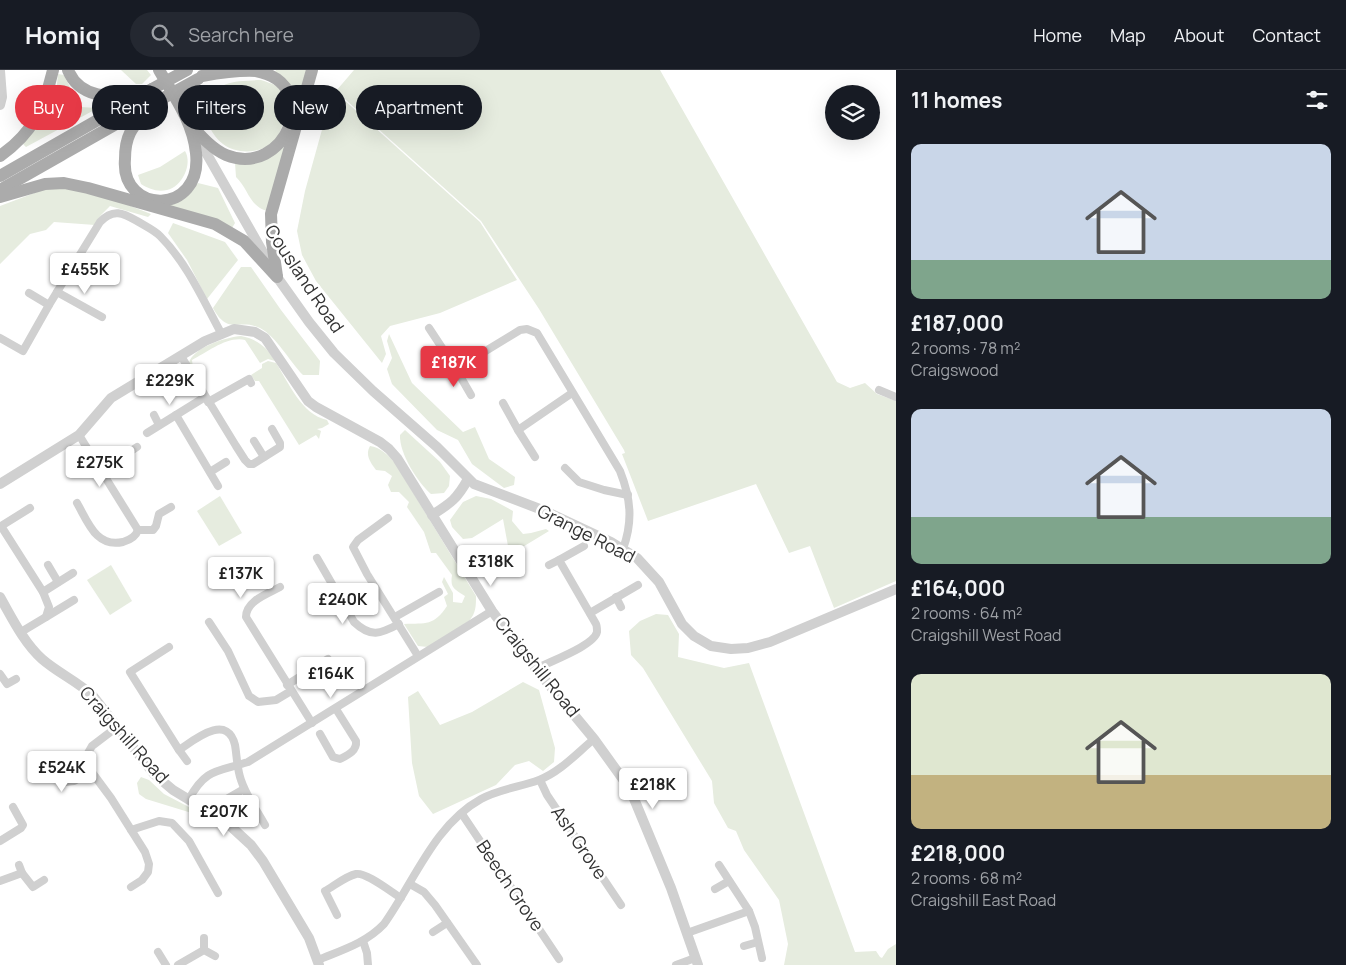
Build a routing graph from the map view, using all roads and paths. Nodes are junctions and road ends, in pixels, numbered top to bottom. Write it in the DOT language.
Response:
graph roads {
  1 [pos="53,70"];
  2 [pos="68,70"];
  3 [pos="159,70"];
  4 [pos="187,70"];
  5 [pos="312,70"];
  6 [pos="0,71"];
  7 [pos="204,75"];
  8 [pos="168,85"];
  9 [pos="168,90"];
  10 [pos="92,92"];
  11 [pos="178,104"];
  12 [pos="0,105"];
  13 [pos="92,128"];
  14 [pos="98,130"];
  15 [pos="132,130"];
  16 [pos="191,130"];
  17 [pos="192,130"];
  18 [pos="195,130"];
  19 [pos="0,156"];
  20 [pos="0,176"];
  21 [pos="0,190"];
  22 [pos="0,198"];
  23 [pos="277,276"];
  24 [pos="57,292"];
  25 [pos="29,293"];
  26 [pos="49,305"];
  27 [pos="102,317"];
  28 [pos="429,328"];
  29 [pos="221,334"];
  30 [pos="0,338"];
  31 [pos="181,356"];
  32 [pos="456,369"];
  33 [pos="251,383"];
  34 [pos="879,390"];
  35 [pos="572,393"];
  36 [pos="471,395"];
  37 [pos="896,397"];
  38 [pos="206,400"];
  39 [pos="503,403"];
  40 [pos="176,415"];
  41 [pos="154,416"];
  42 [pos="159,425"];
  43 [pos="272,429"];
  44 [pos="518,430"];
  45 [pos="147,432"];
  46 [pos="79,435"];
  47 [pos="254,441"];
  48 [pos="137,447"];
  49 [pos="264,457"];
  50 [pos="535,457"];
  51 [pos="226,462"];
  52 [pos="565,468"];
  53 [pos="102,470"];
  54 [pos="210,472"];
  55 [pos="468,479"];
  56 [pos="0,484"];
  57 [pos="218,486"];
  58 [pos="628,495"];
  59 [pos="77,503"];
  60 [pos="171,507"];
  61 [pos="30,508"];
  62 [pos="432,515"];
  63 [pos="388,518"];
  64 [pos="138,530"];
  65 [pos="584,546"];
  66 [pos="623,549"];
  67 [pos="317,558"];
  68 [pos="559,560"];
  69 [pos="48,565"];
  70 [pos="549,565"];
  71 [pos="73,574"];
  72 [pos="58,582"];
  73 [pos="638,585"];
  74 [pos="280,587"];
  75 [pos="896,589"];
  76 [pos="43,592"];
  77 [pos="439,592"];
  78 [pos="0,597"];
  79 [pos="616,598"];
  80 [pos="74,600"];
  81 [pos="622,606"];
  82 [pos="492,611"];
  83 [pos="590,613"];
  84 [pos="46,616"];
  85 [pos="397,620"];
  86 [pos="209,622"];
  87 [pos="21,632"];
  88 [pos="169,647"];
  89 [pos="418,656"];
  90 [pos="328,659"];
  91 [pos="536,669"];
  92 [pos="0,674"];
  93 [pos="16,679"];
  94 [pos="289,688"];
  95 [pos="336,709"];
  96 [pos="312,723"];
  97 [pos="117,727"];
  98 [pos="320,734"];
  99 [pos="594,739"];
  100 [pos="179,750"];
  101 [pos="47,760"];
  102 [pos="187,761"];
  103 [pos="237,766"];
  104 [pos="91,771"];
  105 [pos="540,780"];
  106 [pos="244,789"];
  107 [pos="189,799"];
  108 [pos="225,800"];
  109 [pos="13,807"];
  110 [pos="462,814"];
  111 [pos="265,824"];
  112 [pos="131,830"];
  113 [pos="0,841"];
  114 [pos="18,865"];
  115 [pos="719,865"];
  116 [pos="22,873"];
  117 [pos="44,880"];
  118 [pos="0,881"];
  119 [pos="729,881"];
  120 [pos="410,884"];
  121 [pos="131,887"];
  122 [pos="715,889"];
  123 [pos="218,892"];
  124 [pos="401,898"];
  125 [pos="621,905"];
  126 [pos="749,911"];
  127 [pos="337,915"];
  128 [pos="447,923"];
  129 [pos="433,932"];
  130 [pos="686,933"];
  131 [pos="204,938"];
  132 [pos="363,941"];
  133 [pos="758,942"];
  134 [pos="744,946"];
  135 [pos="204,950"];
  136 [pos="158,952"];
  137 [pos="215,956"];
  138 [pos="762,958"];
  139 [pos="559,959"];
  140 [pos="697,961"];
  141 [pos="319,962"];
  142 [pos="166,965"];
  143 [pos="178,965"];
  144 [pos="368,965"];
  145 [pos="477,965"];
  146 [pos="676,965"];
  1 -- 19 [label="main road"];
  2 -- 10 [label="main road"];
  3 -- 11 [label="main road, Cousland Road"];
  4 -- 8 [label="main road, bridge"];
  5 -- 23 [label="main road"];
  6 -- 12 [label="street"];
  7 -- 9 [label="main road, bridge"];
  7 -- 18 [label="main road"];
  13 -- 20 [label="main road"];
  14 -- 21 [label="main road"];
  15 -- 16 [label="main road"];
  17 -- 23 [label="street, Cousland Road"];
  22 -- 23 [label="main road"];
  23 -- 55 [label="street, Cousland Road"];
  24 -- 26 [label="street"];
  24 -- 27 [label="street"];
  24 -- 29 [label="street"];
  25 -- 26 [label="street"];
  26 -- 30 [label="street"];
  28 -- 32 [label="street"];
  29 -- 31 [label="street, Craigshill Road"];
  29 -- 62 [label="street, Craigshill Road"];
  31 -- 38 [label="street"];
  31 -- 46 [label="street, Craigshill Road"];
  32 -- 35 [label="street"];
  32 -- 36 [label="street"];
  33 -- 38 [label="street"];
  34 -- 37 [label="street"];
  35 -- 44 [label="street"];
  35 -- 58 [label="street"];
  38 -- 40 [label="street"];
  38 -- 49 [label="street"];
  39 -- 44 [label="street"];
  40 -- 42 [label="street"];
  40 -- 54 [label="street"];
  41 -- 42 [label="street"];
  42 -- 45 [label="street"];
  43 -- 49 [label="street"];
  44 -- 50 [label="street"];
  46 -- 53 [label="street"];
  46 -- 56 [label="street, Craigshill Road"];
  47 -- 49 [label="street"];
  48 -- 53 [label="street"];
  51 -- 54 [label="street"];
  52 -- 58 [label="street"];
  53 -- 64 [label="street"];
  54 -- 57 [label="street"];
  55 -- 62 [label="street"];
  55 -- 66 [label="street, Grange Road"];
  58 -- 66 [label="street"];
  59 -- 64 [label="street"];
  60 -- 64 [label="street"];
  61 -- 76 [label="street"];
  62 -- 82 [label="street, Craigshill Road"];
  63 -- 85 [label="street"];
  65 -- 68 [label="street"];
  66 -- 75 [label="street, Grange Road"];
  67 -- 85 [label="street"];
  68 -- 70 [label="street"];
  68 -- 83 [label="street"];
  69 -- 72 [label="street"];
  71 -- 72 [label="street"];
  72 -- 76 [label="street"];
  73 -- 79 [label="street"];
  74 -- 94 [label="street"];
  76 -- 84 [label="street"];
  77 -- 85 [label="street"];
  78 -- 87 [label="street, Craigshill Road"];
  79 -- 81 [label="street"];
  79 -- 83 [label="street"];
  80 -- 84 [label="street"];
  82 -- 89 [label="street"];
  82 -- 91 [label="street, Craigshill Road"];
  83 -- 91 [label="street"];
  84 -- 87 [label="street"];
  85 -- 89 [label="street"];
  86 -- 94 [label="street"];
  87 -- 97 [label="street, Craigshill Road"];
  88 -- 100 [label="street"];
  89 -- 95 [label="street"];
  90 -- 94 [label="street"];
  91 -- 99 [label="street, Craigshill Road"];
  92 -- 93 [label="street"];
  94 -- 96 [label="street"];
  95 -- 96 [label="street"];
  95 -- 98 [label="street"];
  96 -- 103 [label="street"];
  97 -- 104 [label="street"];
  97 -- 107 [label="street, Craigshill Road"];
  99 -- 105 [label="street"];
  99 -- 130 [label="street, Craigshill Road"];
  100 -- 102 [label="street"];
  100 -- 103 [label="street"];
  101 -- 104 [label="street"];
  103 -- 106 [label="street"];
  103 -- 107 [label="street"];
  104 -- 112 [label="street"];
  105 -- 110 [label="street"];
  105 -- 125 [label="street, Ash Grove"];
  106 -- 108 [label="street"];
  106 -- 111 [label="street"];
  107 -- 141 [label="street, Craigshill Road"];
  109 -- 113 [label="street"];
  110 -- 120 [label="street"];
  110 -- 139 [label="street, Beech Grove"];
  112 -- 121 [label="street"];
  112 -- 123 [label="street"];
  114 -- 116 [label="street"];
  115 -- 119 [label="street"];
  116 -- 117 [label="street"];
  116 -- 118 [label="street"];
  119 -- 122 [label="street"];
  119 -- 126 [label="street"];
  120 -- 124 [label="street"];
  120 -- 128 [label="street"];
  124 -- 127 [label="street"];
  124 -- 132 [label="street"];
  126 -- 130 [label="street"];
  126 -- 133 [label="street"];
  128 -- 129 [label="street"];
  128 -- 145 [label="street"];
  130 -- 140 [label="street, Craigshill Road"];
  131 -- 135 [label="street"];
  132 -- 141 [label="street"];
  132 -- 144 [label="street"];
  133 -- 134 [label="street"];
  133 -- 138 [label="street"];
  135 -- 137 [label="street"];
  135 -- 143 [label="street"];
  136 -- 142 [label="street"];
  140 -- 146 [label="street"];
}
